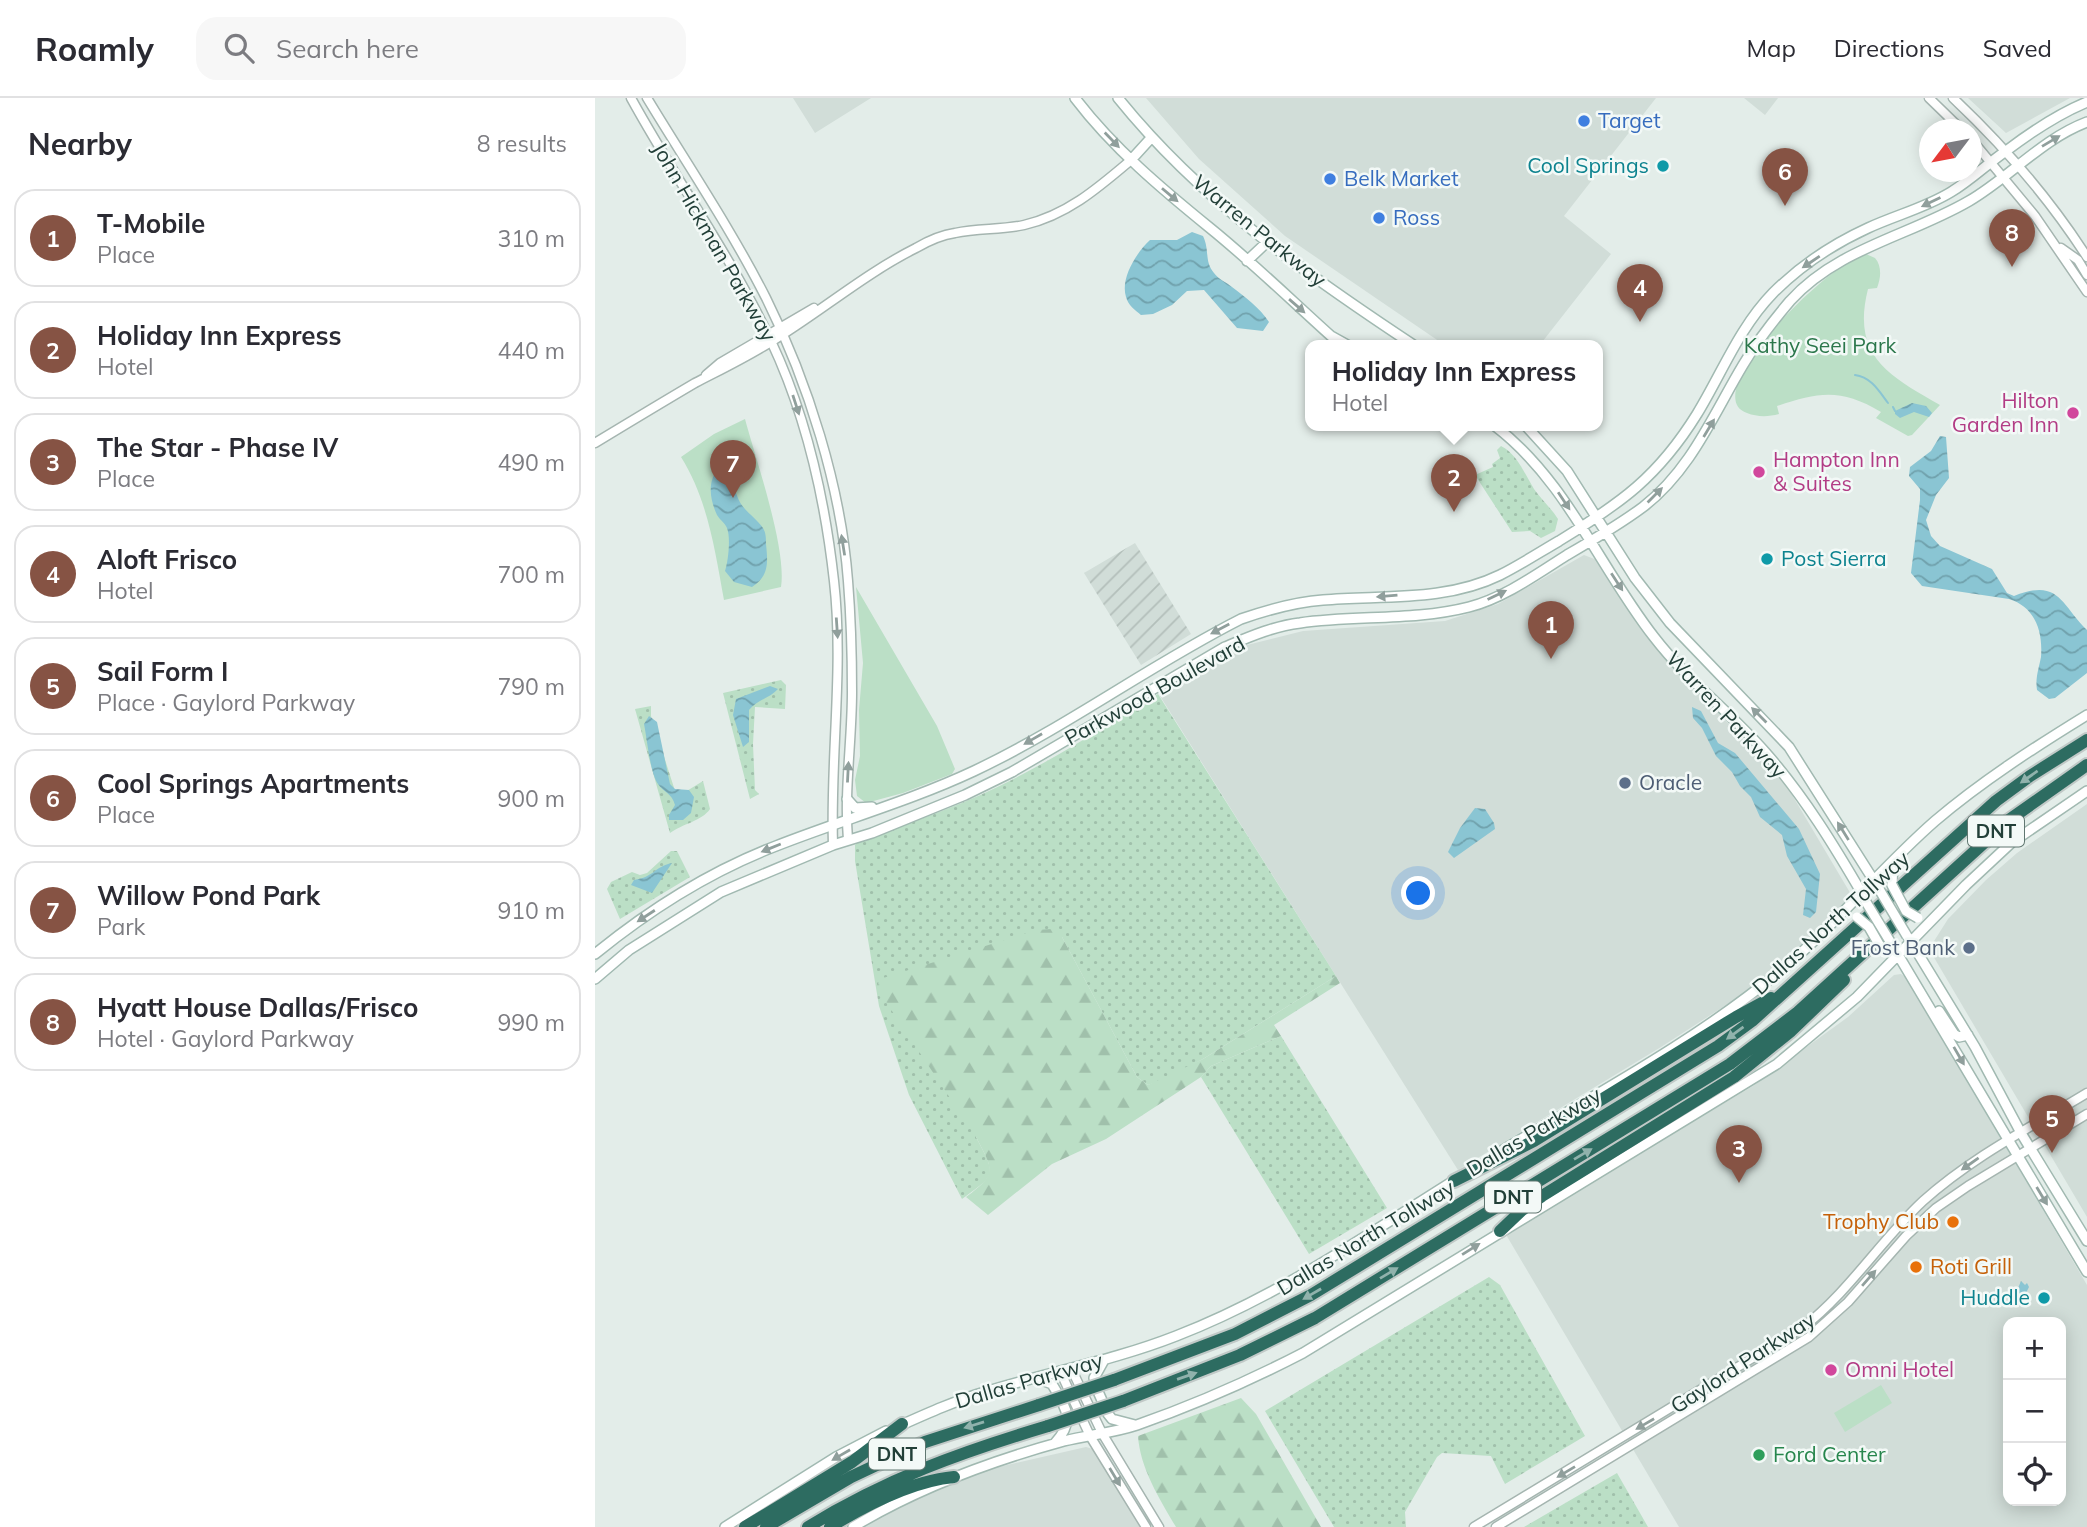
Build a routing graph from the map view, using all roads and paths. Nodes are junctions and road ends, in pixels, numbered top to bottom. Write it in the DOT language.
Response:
graph roads {
  1 [pos="631,98"];
  2 [pos="647,98"];
  3 [pos="1075,98"];
  4 [pos="1118,98"];
  5 [pos="1929,98"];
  6 [pos="1953,98"];
  7 [pos="2087,102"];
  8 [pos="1951,119"];
  9 [pos="2087,122"];
  10 [pos="1150,138"];
  11 [pos="1982,150"];
  12 [pos="2006,150"];
  13 [pos="680,152"];
  14 [pos="668,159"];
  15 [pos="1131,160"];
  16 [pos="1992,162"];
  17 [pos="2018,164"];
  18 [pos="2004,176"];
  19 [pos="732,236"];
  20 [pos="717,243"];
  21 [pos="1266,243"];
  22 [pos="2056,245"];
  23 [pos="2087,257"];
  24 [pos="1247,261"];
  25 [pos="2087,275"];
  26 [pos="2087,292"];
  27 [pos="781,330"];
  28 [pos="770,337"];
  29 [pos="1338,340"];
  30 [pos="1406,340"];
  31 [pos="1501,431"];
  32 [pos="1531,431"];
  33 [pos="595,443"];
  34 [pos="1597,517"];
  35 [pos="1581,527"];
  36 [pos="1606,531"];
  37 [pos="1590,541"];
  38 [pos="1438,594"];
  39 [pos="1297,604"];
  40 [pos="1440,613"];
  41 [pos="1299,623"];
  42 [pos="1155,667"];
  43 [pos="1165,683"];
  44 [pos="2087,715"];
  45 [pos="2087,740"];
  46 [pos="2087,765"];
  47 [pos="2087,790"];
  48 [pos="847,799"];
  49 [pos="891,804"];
  50 [pos="847,821"];
  51 [pos="832,826"];
  52 [pos="848,840"];
  53 [pos="833,845"];
  54 [pos="1893,862"];
  55 [pos="1876,884"];
  56 [pos="1864,898"];
  57 [pos="1944,907"];
  58 [pos="1839,917"];
  59 [pos="618,935"];
  60 [pos="1909,939"];
  61 [pos="1872,944"];
  62 [pos="629,950"];
  63 [pos="1896,952"];
  64 [pos="595,954"];
  65 [pos="1884,971"];
  66 [pos="595,979"];
  67 [pos="1787,990"];
  68 [pos="1921,992"];
  69 [pos="1968,1035"];
  70 [pos="2087,1093"];
  71 [pos="2087,1114"];
  72 [pos="2021,1133"];
  73 [pos="2008,1140"];
  74 [pos="2031,1149"];
  75 [pos="2018,1156"];
  76 [pos="1454,1181"];
  77 [pos="1903,1222"];
  78 [pos="1912,1230"];
  79 [pos="1500,1231"];
  80 [pos="2087,1241"];
  81 [pos="2084,1260"];
  82 [pos="2087,1272"];
  83 [pos="1803,1327"];
  84 [pos="1785,1352"];
  85 [pos="1104,1360"];
  86 [pos="1071,1368"];
  87 [pos="1735,1370"];
  88 [pos="1060,1371"];
  89 [pos="1035,1378"];
  90 [pos="1741,1379"];
  91 [pos="902,1424"];
  92 [pos="1136,1425"];
  93 [pos="1102,1433"];
  94 [pos="1090,1436"];
  95 [pos="1054,1444"];
  96 [pos="954,1478"];
  97 [pos="725,1527"];
  98 [pos="745,1527"];
  99 [pos="766,1527"];
  100 [pos="808,1527"];
  101 [pos="830,1527"];
  102 [pos="853,1527"];
  103 [pos="1146,1527"];
  104 [pos="1159,1527"];
  105 [pos="1474,1527"];
  106 [pos="1496,1527"];
  1 -- 14 [label="street, John Hickman Parkway"];
  2 -- 13 [label="street, John Hickman Parkway"];
  3 -- 15 [label="main road, Warren Parkway, one-way"];
  4 -- 10 [label="main road, Warren Parkway"];
  5 -- 8 [label="street"];
  6 -- 12 [label="street"];
  7 -- 12 [label="main road, Parkwood Boulevard"];
  17 -- 9 [label="main road, Parkwood Boulevard, one-way"];
  10 -- 15 [label="main road"];
  10 -- 21 [label="main road, Warren Parkway"];
  11 -- 16 [label="street"];
  12 -- 16 [label="main road, Parkwood Boulevard"];
  12 -- 17 [label="street"];
  13 -- 14 [label="street"];
  13 -- 19 [label="street, John Hickman Parkway"];
  14 -- 20 [label="street, John Hickman Parkway"];
  15 -- 24 [label="main road, Warren Parkway, one-way"];
  15 -- 27 [label="street"];
  16 -- 18 [label="street"];
  16 -- 34 [label="main road, Parkwood Boulevard, one-way"];
  17 -- 18 [label="main road, Parkwood Boulevard"];
  17 -- 23 [label="street"];
  18 -- 22 [label="street"];
  36 -- 18 [label="main road, Parkwood Boulevard, one-way"];
  19 -- 20 [label="street"];
  19 -- 27 [label="street, John Hickman Parkway"];
  20 -- 28 [label="street, John Hickman Parkway"];
  21 -- 24 [label="main road"];
  21 -- 30 [label="main road, Warren Parkway"];
  22 -- 25 [label="street"];
  22 -- 26 [label="street"];
  24 -- 29 [label="main road, Warren Parkway, one-way"];
  27 -- 28 [label="street"];
  48 -- 27 [label="street, John Hickman Parkway, one-way"];
  28 -- 33 [label="street"];
  28 -- 51 [label="street, John Hickman Parkway, one-way"];
  31 -- 35 [label="main road, Warren Parkway, one-way"];
  32 -- 34 [label="main road, Warren Parkway"];
  34 -- 35 [label="main road, Parkwood Boulevard"];
  34 -- 36 [label="main road, Warren Parkway"];
  35 -- 37 [label="main road, Warren Parkway"];
  35 -- 38 [label="main road, Parkwood Boulevard"];
  36 -- 37 [label="main road, Parkwood Boulevard"];
  55 -- 36 [label="main road, Warren Parkway, one-way"];
  40 -- 37 [label="main road, Parkwood Boulevard, one-way"];
  37 -- 56 [label="main road, Warren Parkway, one-way"];
  38 -- 39 [label="main road, Parkwood Boulevard, one-way"];
  38 -- 40 [label="main road"];
  39 -- 41 [label="main road"];
  39 -- 42 [label="main road, Parkwood Boulevard, one-way"];
  40 -- 41 [label="main road, Parkwood Boulevard"];
  41 -- 43 [label="main road, Parkwood Boulevard"];
  42 -- 43 [label="main road"];
  42 -- 49 [label="main road, Parkwood Boulevard, one-way"];
  43 -- 52 [label="main road, Parkwood Boulevard"];
  44 -- 54 [label="main road, Dallas Parkway"];
  45 -- 67 [label="highway, Dallas North Tollway / DNT, one-way"];
  46 -- 61 [label="highway, Dallas North Tollway / DNT"];
  47 -- 57 [label="main road"];
  48 -- 49 [label="main road"];
  48 -- 50 [label="street, John Hickman Parkway"];
  49 -- 50 [label="main road, Parkwood Boulevard"];
  50 -- 51 [label="main road, Parkwood Boulevard"];
  50 -- 52 [label="street, John Hickman Parkway"];
  51 -- 53 [label="street, John Hickman Parkway"];
  51 -- 59 [label="main road, Parkwood Boulevard, one-way"];
  52 -- 53 [label="main road, Parkwood Boulevard"];
  53 -- 62 [label="main road, Parkwood Boulevard"];
  54 -- 55 [label="main road, Dallas Parkway"];
  54 -- 57 [label="main road, bridge"];
  55 -- 56 [label="main road, Dallas Parkway"];
  55 -- 60 [label="main road, Warren Parkway, bridge"];
  56 -- 58 [label="main road, Dallas Parkway"];
  56 -- 63 [label="main road, Warren Parkway, bridge"];
  57 -- 60 [label="main road"];
  58 -- 65 [label="main road, bridge"];
  58 -- 76 [label="main road, Dallas Parkway"];
  59 -- 62 [label="main road"];
  59 -- 64 [label="main road, Parkwood Boulevard"];
  60 -- 63 [label="main road"];
  60 -- 69 [label="main road, Warren Parkway"];
  61 -- 79 [label="highway"];
  100 -- 61 [label="highway, Dallas North Tollway / DNT, one-way, bridge"];
  62 -- 66 [label="main road, Parkwood Boulevard"];
  63 -- 65 [label="main road"];
  63 -- 68 [label="main road, Warren Parkway"];
  65 -- 79 [label="main road"];
  67 -- 76 [label="highway"];
  67 -- 99 [label="highway, Dallas North Tollway / DNT, one-way, bridge"];
  68 -- 69 [label="main road"];
  68 -- 73 [label="main road, Warren Parkway, one-way"];
  69 -- 72 [label="main road, Warren Parkway"];
  70 -- 72 [label="street, Gaylord Parkway"];
  71 -- 74 [label="street, Gaylord Parkway"];
  72 -- 73 [label="street, Gaylord Parkway"];
  72 -- 74 [label="main road, Warren Parkway"];
  73 -- 75 [label="main road, Warren Parkway"];
  73 -- 77 [label="street, Gaylord Parkway, one-way"];
  74 -- 75 [label="street, Gaylord Parkway"];
  74 -- 80 [label="main road, Warren Parkway"];
  75 -- 78 [label="street, Gaylord Parkway"];
  75 -- 81 [label="main road, Warren Parkway, one-way"];
  76 -- 85 [label="main road, Dallas Parkway"];
  77 -- 78 [label="street"];
  77 -- 83 [label="street, Gaylord Parkway"];
  84 -- 78 [label="street, Gaylord Parkway, one-way"];
  92 -- 79 [label="main road, one-way"];
  81 -- 82 [label="main road, Warren Parkway"];
  83 -- 84 [label="street"];
  83 -- 87 [label="street, Gaylord Parkway"];
  84 -- 90 [label="street, Gaylord Parkway"];
  85 -- 86 [label="main road, Dallas Parkway"];
  85 -- 92 [label="main road"];
  86 -- 88 [label="main road, Dallas Parkway"];
  86 -- 93 [label="street"];
  87 -- 90 [label="street"];
  87 -- 105 [label="street, Gaylord Parkway, one-way"];
  88 -- 89 [label="main road, Dallas Parkway"];
  88 -- 94 [label="street"];
  89 -- 91 [label="main road, Dallas Parkway"];
  89 -- 95 [label="main road"];
  90 -- 106 [label="street, Gaylord Parkway"];
  91 -- 97 [label="main road, Dallas Parkway, one-way"];
  91 -- 98 [label="highway"];
  92 -- 93 [label="main road"];
  93 -- 94 [label="main road"];
  93 -- 104 [label="street"];
  94 -- 95 [label="main road"];
  94 -- 103 [label="street, one-way"];
  95 -- 96 [label="main road"];
  96 -- 101 [label="highway"];
  96 -- 102 [label="main road"];
}
